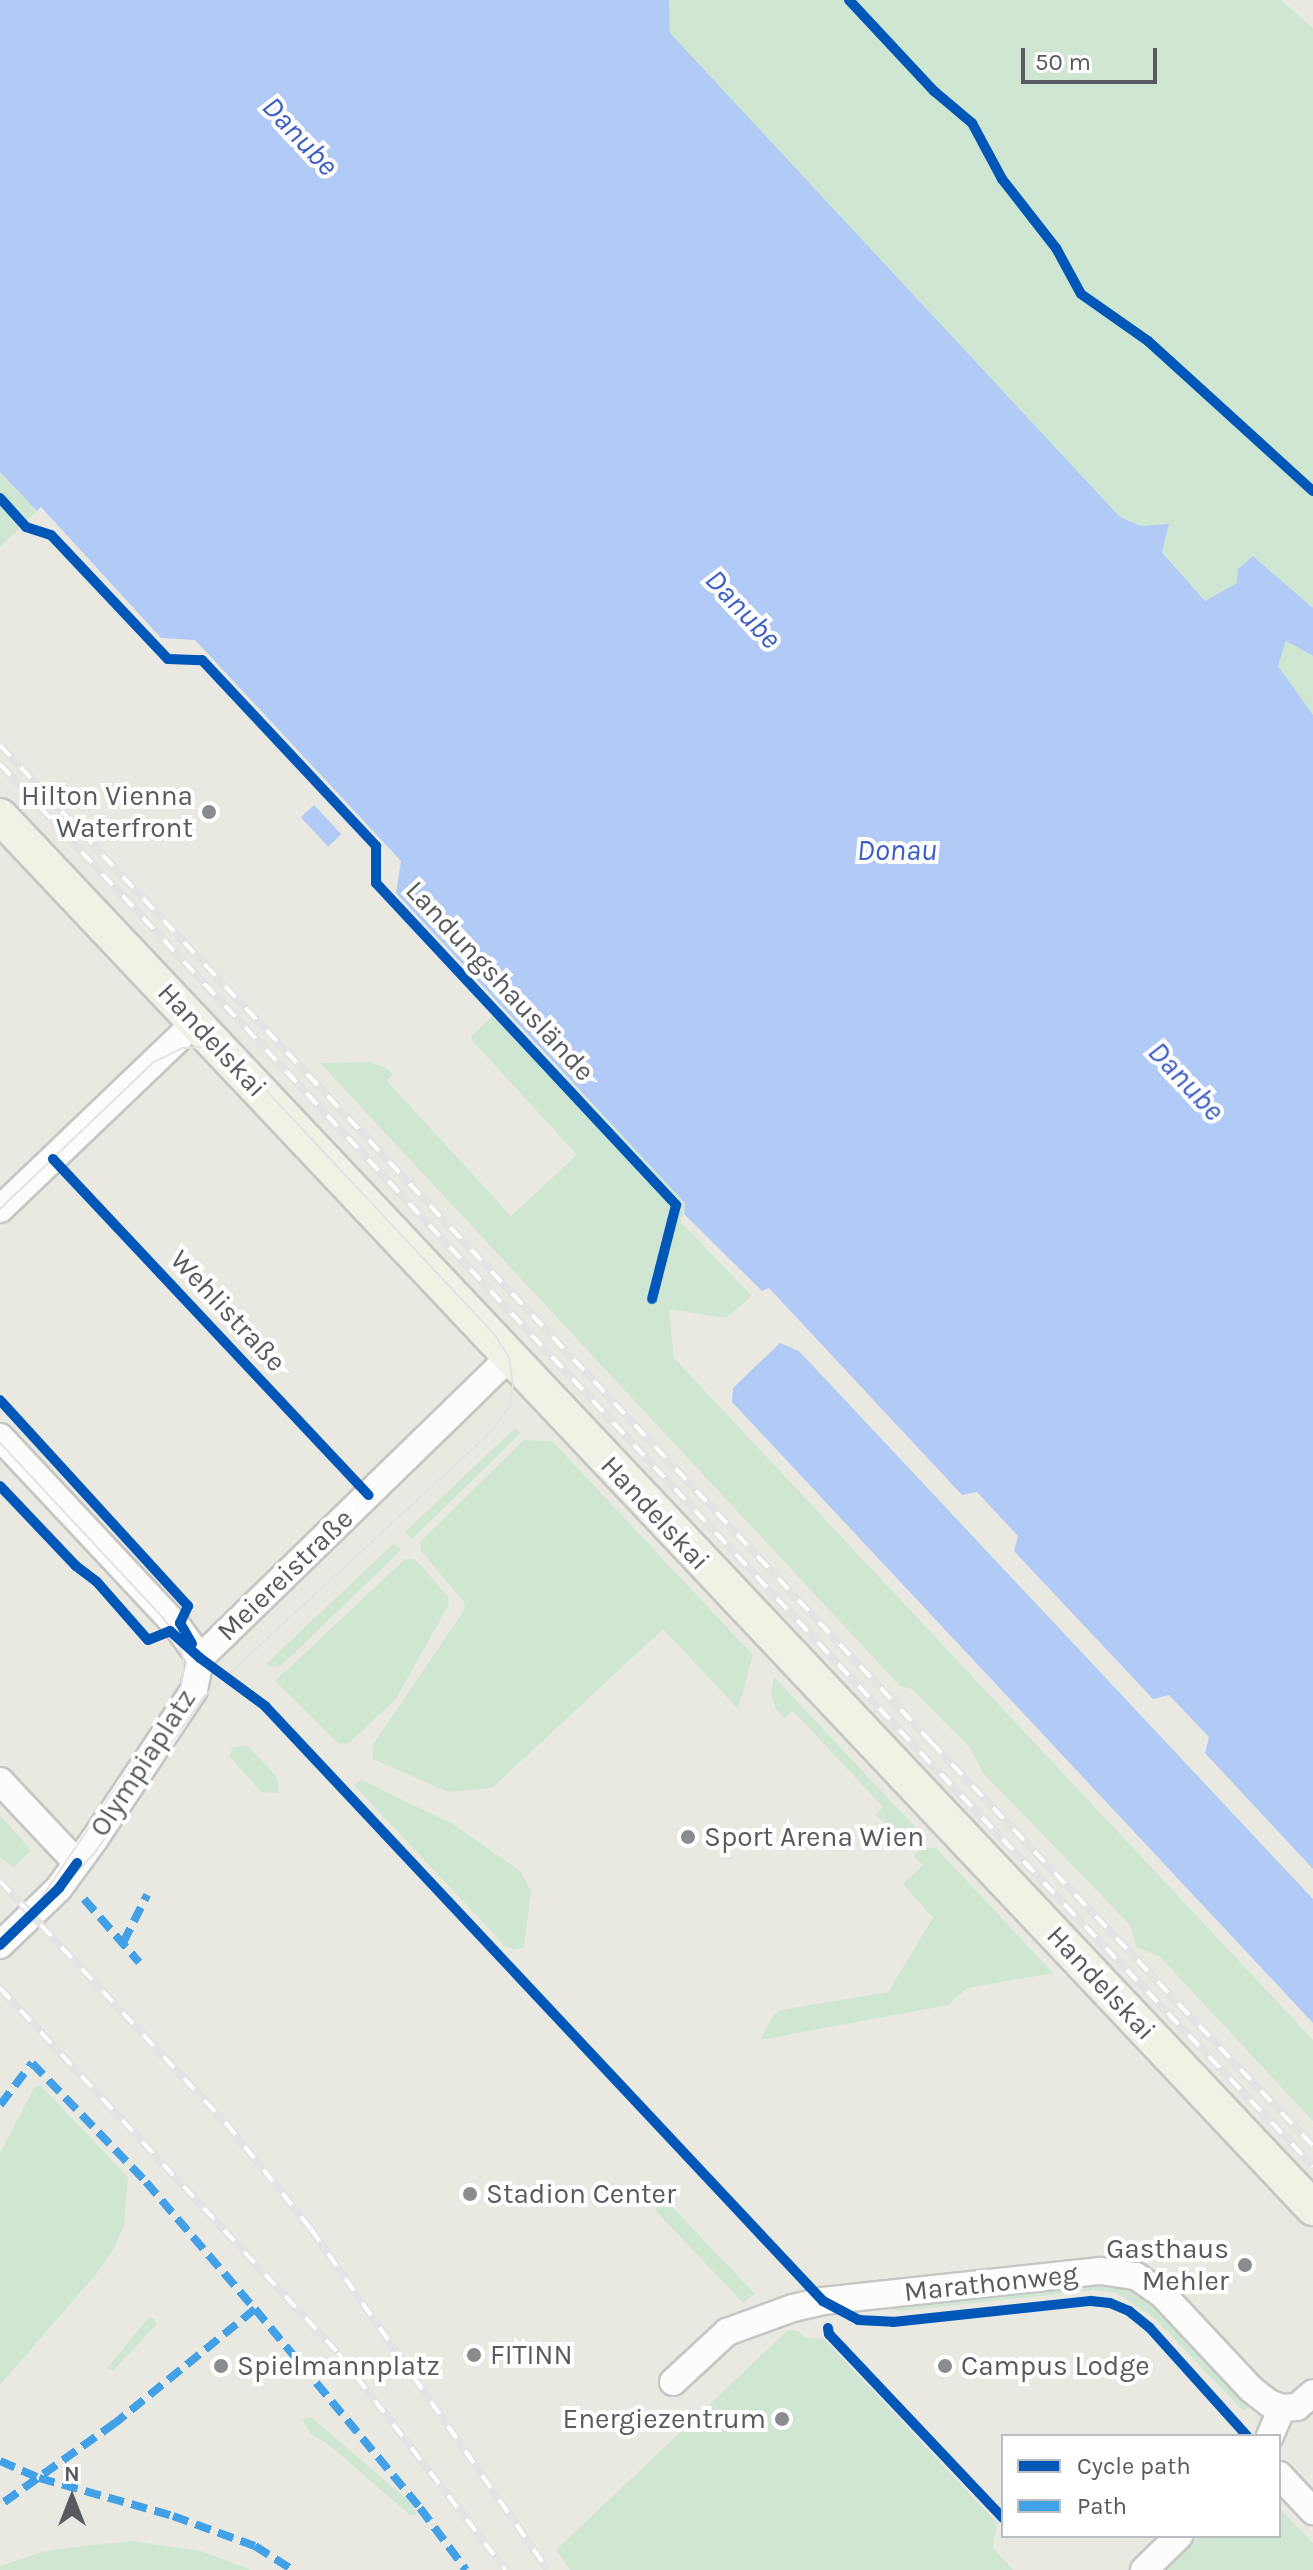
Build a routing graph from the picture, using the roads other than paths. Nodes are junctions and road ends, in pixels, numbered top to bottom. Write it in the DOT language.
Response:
graph roads {
  1 [pos="0,816"];
  2 [pos="196,1022"];
  3 [pos="0,1209"];
  4 [pos="509,1357"];
  5 [pos="0,1437"];
  6 [pos="200,1658"];
  7 [pos="0,1781"];
  8 [pos="77,1863"];
  9 [pos="0,1945"];
  10 [pos="1313,2208"];
  11 [pos="673,2382"];
  12 [pos="1313,2393"];
  13 [pos="1282,2408"];
  14 [pos="1271,2434"];
  15 [pos="1281,2477"];
  16 [pos="1313,2511"];
  17 [pos="1177,2538"];
  18 [pos="1144,2570"];
  1 -- 2 [label="main road, Handelskai"];
  2 -- 3 [label="street"];
  2 -- 4 [label="main road, Handelskai"];
  4 -- 6 [label="street, Meiereistraße"];
  4 -- 10 [label="main road, Handelskai"];
  5 -- 6 [label="street"];
  6 -- 8 [label="street, Olympiaplatz"];
  7 -- 8 [label="street"];
  8 -- 9 [label="street"];
  11 -- 13 [label="street, Marathonweg"];
  12 -- 13 [label="street"];
  13 -- 14 [label="street"];
  15 -- 16 [label="street"];
  17 -- 18 [label="street"];
}
